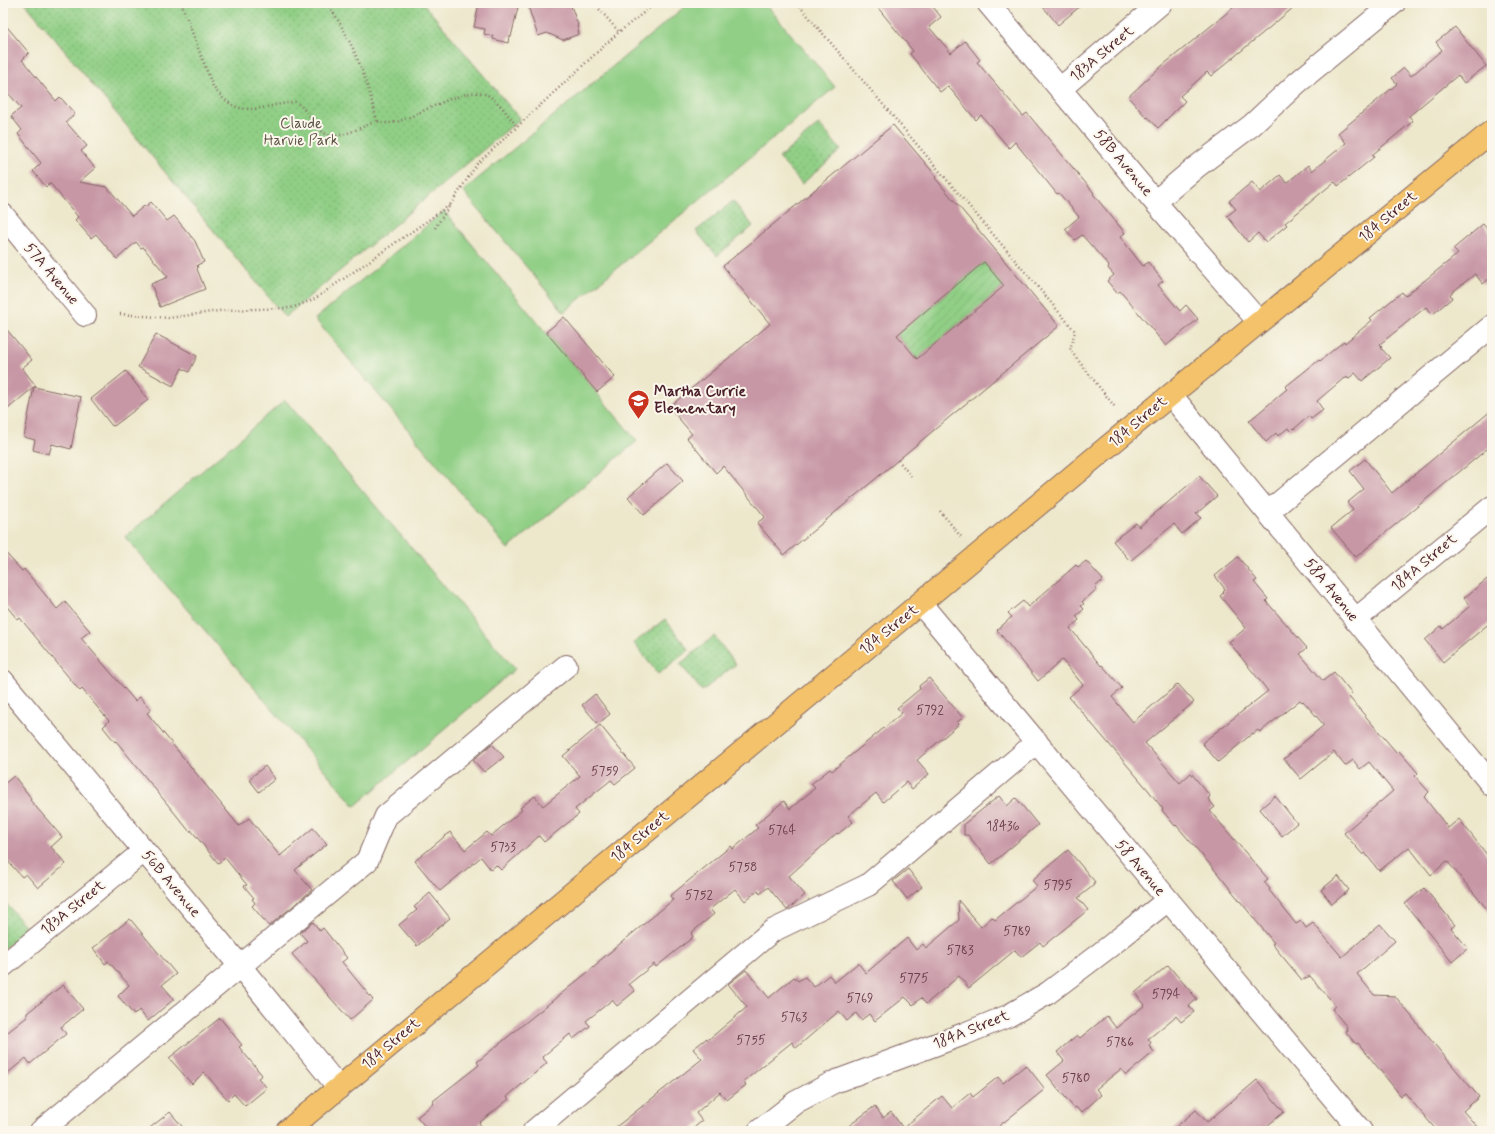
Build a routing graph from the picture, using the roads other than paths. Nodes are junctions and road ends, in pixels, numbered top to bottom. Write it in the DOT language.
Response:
graph roads {
  1 [pos="988,3"];
  2 [pos="1161,3"];
  3 [pos="1394,3"];
  4 [pos="1060,89"];
  5 [pos="1492,130"];
  6 [pos="1155,202"];
  7 [pos="7,228"];
  8 [pos="85,315"];
  9 [pos="1259,322"];
  10 [pos="1492,326"];
  11 [pos="1171,395"];
  12 [pos="1492,507"];
  13 [pos="1268,512"];
  14 [pos="921,604"];
  15 [pos="1355,620"];
  16 [pos="566,666"];
  17 [pos="3,681"];
  18 [pos="1037,742"];
  19 [pos="1492,785"];
  20 [pos="144,851"];
  21 [pos="1168,900"];
  22 [pos="3,966"];
  23 [pos="240,966"];
  24 [pos="339,1088"];
  25 [pos="1352,1128"];
  26 [pos="765,1129"];
  27 [pos="41,1131"];
  28 [pos="287,1131"];
  29 [pos="534,1131"];
  1 -- 4 [label="street, 58B Avenue"];
  2 -- 4 [label="street, 183A Street"];
  3 -- 6 [label="street"];
  4 -- 6 [label="street, 58B Avenue"];
  5 -- 9 [label="main road, 184 Street"];
  6 -- 9 [label="street, 58B Avenue"];
  7 -- 8 [label="street, 57A Avenue"];
  9 -- 11 [label="main road, 184 Street"];
  10 -- 13 [label="street"];
  11 -- 13 [label="street, 58A Avenue"];
  11 -- 14 [label="main road, 184 Street"];
  12 -- 15 [label="street, 184A Street"];
  13 -- 15 [label="street, 58A Avenue"];
  14 -- 18 [label="street, 58 Avenue"];
  14 -- 24 [label="main road, 184 Street"];
  15 -- 19 [label="street, 58A Avenue"];
  16 -- 23 [label="street"];
  17 -- 20 [label="street, 56B Avenue"];
  18 -- 21 [label="street, 58 Avenue"];
  18 -- 29 [label="street"];
  20 -- 22 [label="street, 183A Street"];
  20 -- 23 [label="street, 56B Avenue"];
  21 -- 25 [label="street, 58 Avenue"];
  21 -- 26 [label="street, 184A Street"];
  23 -- 24 [label="street, 56B Avenue"];
  23 -- 27 [label="street"];
  24 -- 28 [label="main road, 184 Street"];
}
